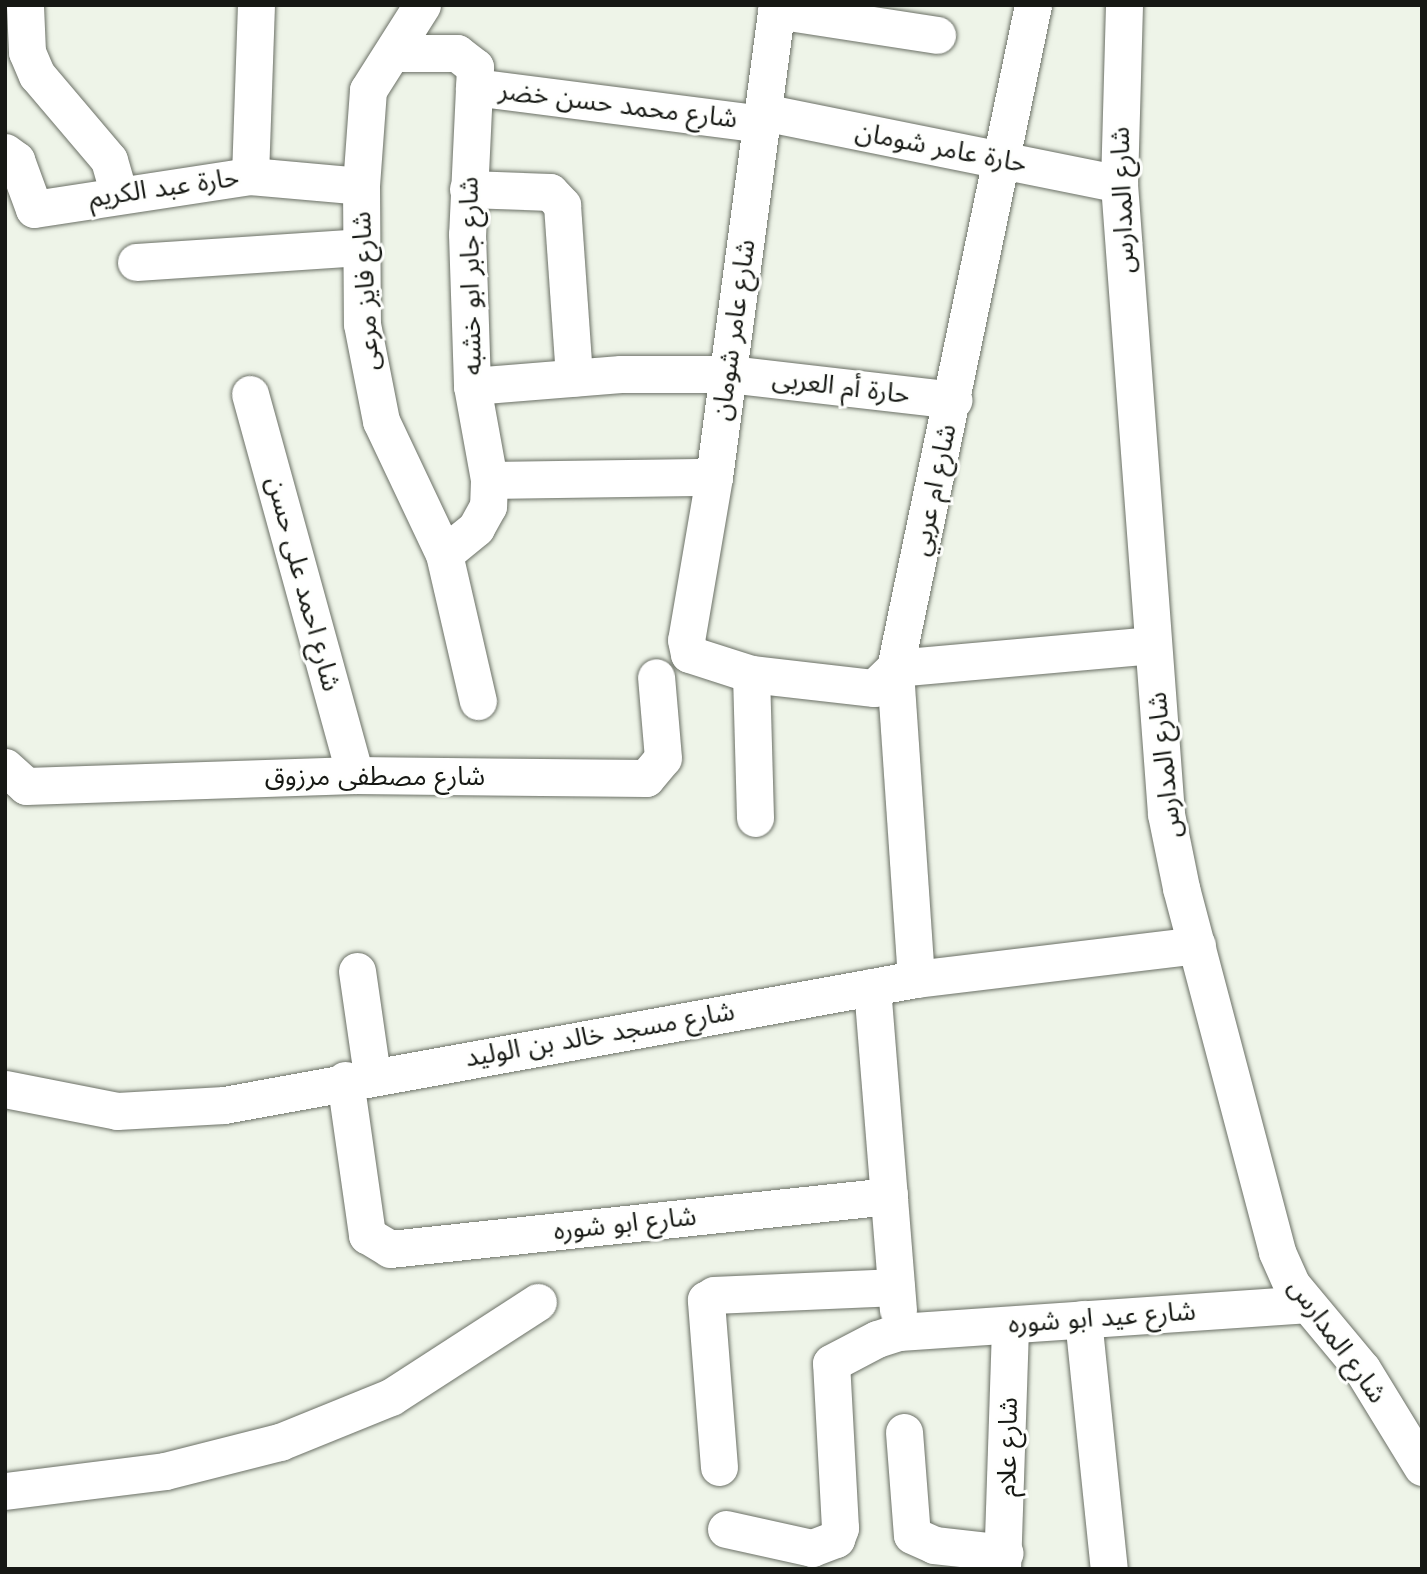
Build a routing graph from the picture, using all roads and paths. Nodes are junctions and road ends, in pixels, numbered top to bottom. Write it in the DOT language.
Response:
graph roads {
  1 [pos="256,5"];
  2 [pos="422,5"];
  3 [pos="1033,5"];
  4 [pos="1124,5"];
  5 [pos="25,6"];
  6 [pos="777,7"];
  7 [pos="937,35"];
  8 [pos="393,52"];
  9 [pos="474,87"];
  10 [pos="762,118"];
  11 [pos="5,152"];
  12 [pos="1001,160"];
  13 [pos="250,176"];
  14 [pos="1119,184"];
  15 [pos="361,187"];
  16 [pos="468,189"];
  17 [pos="120,194"];
  18 [pos="360,247"];
  19 [pos="136,262"];
  20 [pos="729,374"];
  21 [pos="574,378"];
  22 [pos="472,386"];
  23 [pos="250,394"];
  24 [pos="953,400"];
  25 [pos="714,477"];
  26 [pos="489,480"];
  27 [pos="444,554"];
  28 [pos="1153,645"];
  29 [pos="895,668"];
  30 [pos="751,674"];
  31 [pos="656,677"];
  32 [pos="478,701"];
  33 [pos="6,772"];
  34 [pos="355,775"];
  35 [pos="755,818"];
  36 [pos="1197,944"];
  37 [pos="357,971"];
  38 [pos="916,979"];
  39 [pos="872,987"];
  40 [pos="359,1078"];
  41 [pos="5,1089"];
  42 [pos="888,1196"];
  43 [pos="896,1287"];
  44 [pos="538,1302"];
  45 [pos="1304,1304"];
  46 [pos="1083,1319"];
  47 [pos="1010,1325"];
  48 [pos="899,1332"];
  49 [pos="904,1432"];
  50 [pos="719,1467"];
  51 [pos="1422,1467"];
  52 [pos="5,1491"];
  53 [pos="726,1529"];
  54 [pos="1004,1561"];
  55 [pos="1110,1569"];
  1 -- 13 [label="street"];
  2 -- 8 [label="street, شارع فايز مرعى"];
  3 -- 12 [label="street, شارع ام عربي"];
  4 -- 14 [label="street, شارع المدارس"];
  5 -- 17 [label="street"];
  6 -- 7 [label="street"];
  6 -- 10 [label="street, شارع عامر شومان"];
  8 -- 9 [label="street, شارع جابر ابو خشبه"];
  8 -- 15 [label="street, شارع فايز مرعى"];
  9 -- 10 [label="street, شارع محمد حسن خضر"];
  9 -- 16 [label="street, شارع جابر ابو خشبه"];
  10 -- 12 [label="street, حارة عامر شومان"];
  10 -- 20 [label="street, شارع عامر شومان"];
  11 -- 17 [label="street, حارة عبد الكريم"];
  12 -- 14 [label="street, حارة عامر شومان"];
  12 -- 24 [label="street, شارع ام عربي"];
  13 -- 15 [label="street, حارة عبد الكريم"];
  13 -- 17 [label="street, حارة عبد الكريم"];
  14 -- 28 [label="street, شارع المدارس"];
  15 -- 18 [label="street, شارع فايز مرعى"];
  16 -- 21 [label="street"];
  16 -- 22 [label="street, شارع جابر ابو خشبه"];
  18 -- 19 [label="street"];
  18 -- 27 [label="street, شارع فايز مرعى"];
  20 -- 21 [label="street, حارة أم العربى"];
  20 -- 24 [label="street, حارة أم العربى"];
  20 -- 25 [label="street, شارع عامر شومان"];
  21 -- 22 [label="street, حارة أم العربى"];
  22 -- 26 [label="street, شارع جابر ابو خشبه"];
  23 -- 34 [label="street, شارع احمد على حسن"];
  24 -- 29 [label="street, شارع ام عربي"];
  25 -- 26 [label="street"];
  25 -- 30 [label="street, شارع عامر شومان"];
  26 -- 27 [label="street, شارع جابر ابو خشبه"];
  27 -- 32 [label="street, شارع فايز مرعى"];
  28 -- 29 [label="street"];
  28 -- 36 [label="street, شارع المدارس"];
  29 -- 30 [label="street"];
  29 -- 38 [label="street, شارع ام عربي"];
  30 -- 35 [label="street"];
  31 -- 34 [label="street, شارع مصطفى مرزوق"];
  33 -- 34 [label="street, شارع مصطفى مرزوق"];
  36 -- 38 [label="street, شارع مسجد خالد بن الوليد"];
  36 -- 45 [label="street, شارع المدارس"];
  37 -- 40 [label="street"];
  38 -- 39 [label="street, شارع مسجد خالد بن الوليد"];
  39 -- 40 [label="street, شارع مسجد خالد بن الوليد"];
  39 -- 42 [label="street"];
  40 -- 41 [label="street, شارع مسجد خالد بن الوليد"];
  40 -- 42 [label="street, شارع ابو شوره"];
  42 -- 43 [label="street"];
  43 -- 48 [label="street"];
  43 -- 50 [label="street"];
  44 -- 52 [label="street"];
  45 -- 46 [label="street, شارع عيد ابو شوره"];
  45 -- 51 [label="street, شارع المدارس"];
  46 -- 47 [label="street, شارع عيد ابو شوره"];
  46 -- 55 [label="street"];
  47 -- 48 [label="street, شارع عيد ابو شوره"];
  47 -- 54 [label="street, شارع علام"];
  48 -- 53 [label="street, شارع عيد ابو شوره"];
  49 -- 54 [label="street"];
}
